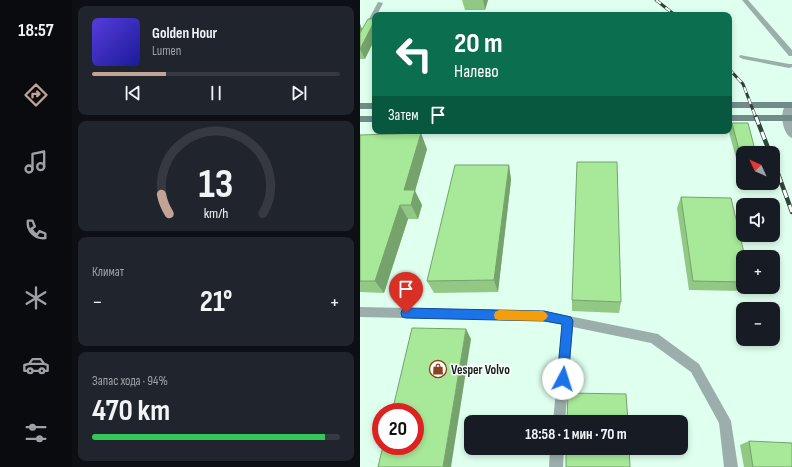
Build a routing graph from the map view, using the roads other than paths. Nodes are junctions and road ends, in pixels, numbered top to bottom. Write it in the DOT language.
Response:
graph roads {
  1 [pos="744,0"];
  2 [pos="380,4"];
  3 [pos="376,12"];
  4 [pos="372,20"];
  5 [pos="360,43"];
  6 [pos="792,54"];
  7 [pos="743,57"];
  8 [pos="791,65"];
  9 [pos="732,105"];
  10 [pos="792,105"];
  11 [pos="360,106"];
  12 [pos="372,106"];
  13 [pos="732,118"];
  14 [pos="789,118"];
  15 [pos="360,119"];
  16 [pos="372,119"];
  17 [pos="792,134"];
  18 [pos="360,312"];
  19 [pos="568,321"];
  20 [pos="560,415"];
  21 [pos="557,455"];
  22 [pos="556,467"];
  23 [pos="731,467"];
  1 -- 6 [label="lane"];
  2 -- 3 [label="lane"];
  4 -- 5 [label="lane"];
  7 -- 8 [label="lane"];
  9 -- 10 [label="main road"];
  10 -- 14 [label="street"];
  11 -- 12 [label="main road"];
  13 -- 14 [label="main road"];
  14 -- 17 [label="street"];
  15 -- 16 [label="main road"];
  18 -- 19 [label="lane"];
  19 -- 20 [label="lane"];
  19 -- 23 [label="lane"];
  21 -- 22 [label="lane"];
}
